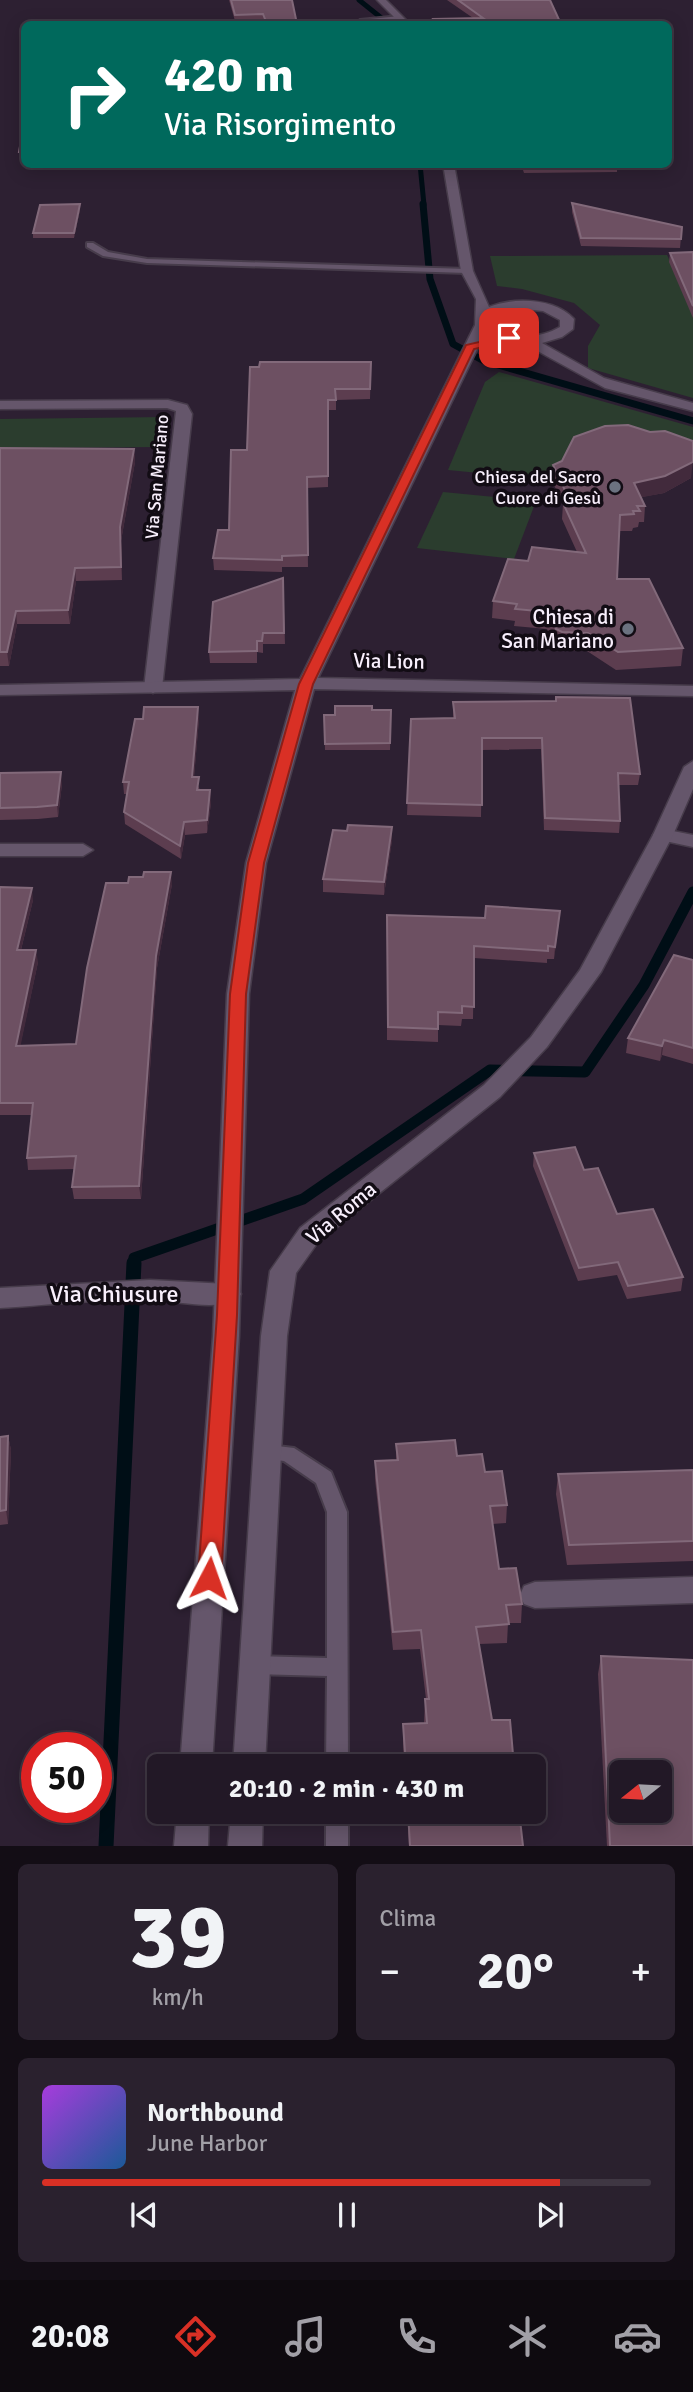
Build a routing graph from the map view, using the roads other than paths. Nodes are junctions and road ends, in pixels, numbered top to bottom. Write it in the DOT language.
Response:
graph roads {
  1 [pos="381,0"];
  2 [pos="363,20"];
  3 [pos="399,20"];
  4 [pos="450,168"];
  5 [pos="90,244"];
  6 [pos="467,271"];
  7 [pos="478,290"];
  8 [pos="521,305"];
  9 [pos="483,320"];
  10 [pos="561,333"];
  11 [pos="513,338"];
  12 [pos="467,353"];
  13 [pos="563,357"];
  14 [pos="0,405"];
  15 [pos="693,407"];
  16 [pos="306,684"];
  17 [pos="153,688"];
  18 [pos="0,691"];
  19 [pos="693,691"];
  20 [pos="693,767"];
  21 [pos="663,835"];
  22 [pos="691,841"];
  23 [pos="0,850"];
  24 [pos="83,850"];
  25 [pos="228,1294"];
  26 [pos="0,1298"];
  27 [pos="269,1453"];
  28 [pos="693,1590"];
  29 [pos="535,1595"];
  30 [pos="254,1665"];
  31 [pos="337,1667"];
  32 [pos="197,1754"];
  33 [pos="250,1754"];
  34 [pos="337,1754"];
  35 [pos="192,1824"];
  36 [pos="246,1824"];
  37 [pos="337,1824"];
  38 [pos="191,1846"];
  39 [pos="245,1846"];
  40 [pos="337,1846"];
  1 -- 3 [label="street"];
  2 -- 3 [label="lane"];
  4 -- 6 [label="street"];
  5 -- 6 [label="lane"];
  6 -- 7 [label="street"];
  7 -- 8 [label="street"];
  7 -- 9 [label="street"];
  8 -- 9 [label="street"];
  8 -- 10 [label="street"];
  9 -- 11 [label="street"];
  9 -- 12 [label="street"];
  10 -- 11 [label="street"];
  10 -- 13 [label="street"];
  11 -- 12 [label="street"];
  11 -- 13 [label="street"];
  12 -- 16 [label="street"];
  13 -- 15 [label="street"];
  14 -- 17 [label="street, Via San Mariano"];
  16 -- 17 [label="street, Via Lion"];
  16 -- 19 [label="street, Via Lion"];
  16 -- 25 [label="street"];
  17 -- 18 [label="street, Via Lion"];
  20 -- 21 [label="street, Via Roma"];
  21 -- 22 [label="street"];
  21 -- 27 [label="street, Via Roma"];
  23 -- 24 [label="street"];
  25 -- 26 [label="street, Via Chiusure"];
  25 -- 32 [label="street"];
  27 -- 30 [label="street, Via Roma"];
  27 -- 31 [label="lane"];
  28 -- 29 [label="street"];
  30 -- 31 [label="lane"];
  30 -- 33 [label="street, Via Roma"];
  31 -- 34 [label="lane"];
  35 -- 38 [label="street"];
  36 -- 39 [label="street"];
  37 -- 40 [label="lane"];
}
